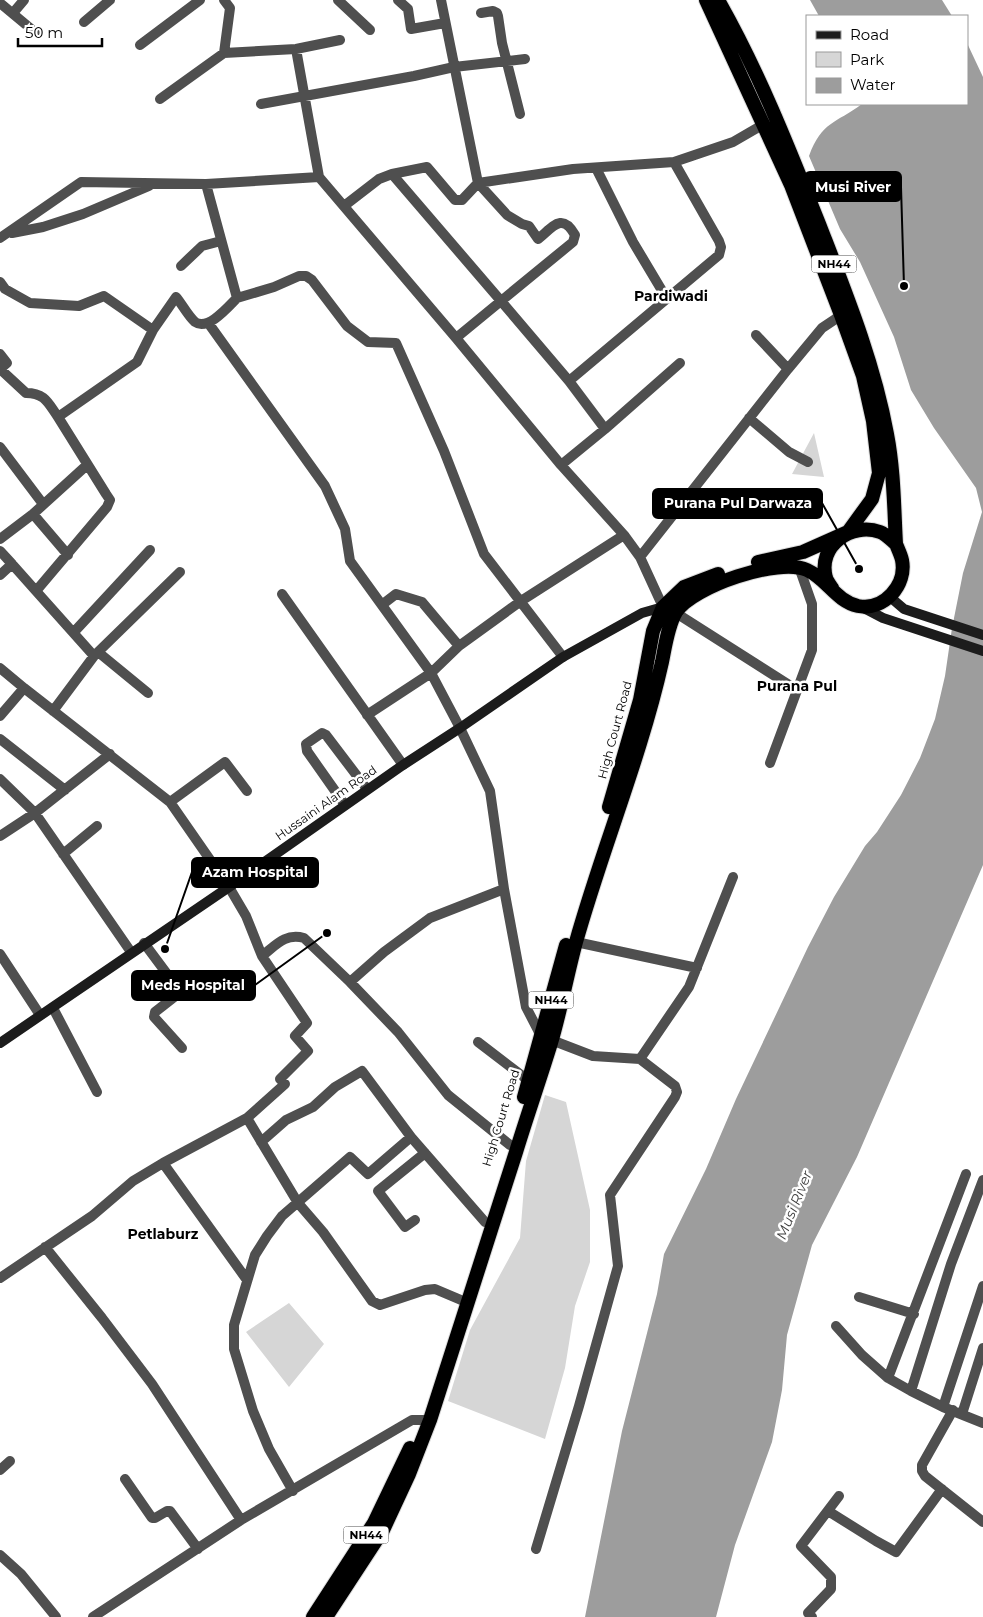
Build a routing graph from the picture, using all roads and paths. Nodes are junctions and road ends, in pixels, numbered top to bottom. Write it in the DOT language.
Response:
graph roads {
  1 [pos="24,0"];
  2 [pos="110,0"];
  3 [pos="200,0"];
  4 [pos="224,0"];
  5 [pos="338,0"];
  6 [pos="398,0"];
  7 [pos="441,0"];
  8 [pos="706,0"];
  9 [pos="718,0"];
  10 [pos="0,4"];
  11 [pos="13,13"];
  12 [pos="481,13"];
  13 [pos="84,22"];
  14 [pos="445,23"];
  15 [pos="370,30"];
  16 [pos="36,33"];
  17 [pos="340,40"];
  18 [pos="140,45"];
  19 [pos="296,49"];
  20 [pos="224,53"];
  21 [pos="525,59"];
  22 [pos="507,62"];
  23 [pos="454,67"];
  24 [pos="305,97"];
  25 [pos="160,99"];
  26 [pos="261,104"];
  27 [pos="520,114"];
  28 [pos="764,124"];
  29 [pos="674,162"];
  30 [pos="596,168"];
  31 [pos="392,174"];
  32 [pos="319,177"];
  33 [pos="478,183"];
  34 [pos="154,184"];
  35 [pos="206,184"];
  36 [pos="344,206"];
  37 [pos="4,236"];
  38 [pos="221,242"];
  39 [pos="181,266"];
  40 [pos="0,282"];
  41 [pos="237,298"];
  42 [pos="667,299"];
  43 [pos="501,301"];
  44 [pos="846,312"];
  45 [pos="209,324"];
  46 [pos="153,330"];
  47 [pos="756,336"];
  48 [pos="456,338"];
  49 [pos="0,354"];
  50 [pos="680,363"];
  51 [pos="0,369"];
  52 [pos="788,369"];
  53 [pos="569,381"];
  54 [pos="58,417"];
  55 [pos="749,418"];
  56 [pos="605,429"];
  57 [pos="0,447"];
  58 [pos="808,462"];
  59 [pos="87,465"];
  60 [pos="561,465"];
  61 [pos="687,500"];
  62 [pos="43,504"];
  63 [pos="761,506"];
  64 [pos="34,514"];
  65 [pos="848,532"];
  66 [pos="624,535"];
  67 [pos="0,539"];
  68 [pos="896,544"];
  69 [pos="0,550"];
  70 [pos="150,550"];
  71 [pos="68,555"];
  72 [pos="640,557"];
  73 [pos="12,564"];
  74 [pos="799,567"];
  75 [pos="180,572"];
  76 [pos="0,575"];
  77 [pos="36,591"];
  78 [pos="834,592"];
  79 [pos="282,594"];
  80 [pos="890,597"];
  81 [pos="521,601"];
  82 [pos="383,604"];
  83 [pos="862,607"];
  84 [pos="670,610"];
  85 [pos="74,632"];
  86 [pos="983,634"];
  87 [pos="459,646"];
  88 [pos="983,651"];
  89 [pos="96,654"];
  90 [pos="563,657"];
  91 [pos="0,668"];
  92 [pos="431,673"];
  93 [pos="24,688"];
  94 [pos="797,690"];
  95 [pos="148,693"];
  96 [pos="53,710"];
  97 [pos="367,715"];
  98 [pos="0,716"];
  99 [pos="460,728"];
  100 [pos="0,739"];
  101 [pos="110,754"];
  102 [pos="770,763"];
  103 [pos="403,765"];
  104 [pos="0,779"];
  105 [pos="367,789"];
  106 [pos="65,790"];
  107 [pos="246,791"];
  108 [pos="170,802"];
  109 [pos="345,805"];
  110 [pos="35,813"];
  111 [pos="97,826"];
  112 [pos="0,836"];
  113 [pos="63,854"];
  114 [pos="732,877"];
  115 [pos="229,887"];
  116 [pos="504,889"];
  117 [pos="576,942"];
  118 [pos="144,943"];
  119 [pos="132,952"];
  120 [pos="0,954"];
  121 [pos="262,956"];
  122 [pos="697,968"];
  123 [pos="350,982"];
  124 [pos="53,1008"];
  125 [pos="40,1015"];
  126 [pos="546,1038"];
  127 [pos="478,1042"];
  128 [pos="0,1043"];
  129 [pos="182,1048"];
  130 [pos="640,1059"];
  131 [pos="529,1081"];
  132 [pos="97,1092"];
  133 [pos="247,1118"];
  134 [pos="411,1137"];
  135 [pos="261,1142"];
  136 [pos="510,1145"];
  137 [pos="425,1153"];
  138 [pos="163,1163"];
  139 [pos="966,1174"];
  140 [pos="983,1180"];
  141 [pos="298,1203"];
  142 [pos="415,1220"];
  143 [pos="485,1222"];
  144 [pos="45,1247"];
  145 [pos="0,1278"];
  146 [pos="246,1280"];
  147 [pos="983,1286"];
  148 [pos="860,1297"];
  149 [pos="461,1300"];
  150 [pos="914,1314"];
  151 [pos="836,1326"];
  152 [pos="983,1348"];
  153 [pos="888,1378"];
  154 [pos="911,1391"];
  155 [pos="953,1410"];
  156 [pos="426,1420"];
  157 [pos="983,1423"];
  158 [pos="10,1461"];
  159 [pos="0,1470"];
  160 [pos="125,1479"];
  161 [pos="942,1489"];
  162 [pos="293,1491"];
  163 [pos="839,1496"];
  164 [pos="828,1511"];
  165 [pos="242,1520"];
  166 [pos="983,1522"];
  167 [pos="536,1548"];
  168 [pos="198,1549"];
  169 [pos="0,1556"];
  170 [pos="56,1617"];
  171 [pos="93,1617"];
  172 [pos="313,1617"];
  173 [pos="326,1617"];
  174 [pos="812,1617"];
  1 -- 11 [label="street"];
  2 -- 13 [label="street"];
  3 -- 18 [label="street"];
  4 -- 20 [label="street"];
  5 -- 15 [label="street"];
  6 -- 14 [label="street"];
  7 -- 14 [label="street"];
  8 -- 28 [label="highway, NH44"];
  9 -- 44 [label="highway, NH44"];
  10 -- 11 [label="street"];
  11 -- 16 [label="street"];
  12 -- 22 [label="street"];
  14 -- 23 [label="street"];
  17 -- 19 [label="street"];
  19 -- 20 [label="street"];
  19 -- 24 [label="street"];
  20 -- 25 [label="street"];
  21 -- 22 [label="street"];
  22 -- 23 [label="street"];
  22 -- 27 [label="street"];
  23 -- 24 [label="street"];
  23 -- 33 [label="street"];
  24 -- 26 [label="street"];
  24 -- 32 [label="street"];
  28 -- 29 [label="street"];
  28 -- 44 [label="highway, NH44"];
  29 -- 30 [label="street"];
  29 -- 42 [label="street"];
  30 -- 33 [label="street"];
  30 -- 42 [label="street"];
  31 -- 33 [label="street"];
  31 -- 36 [label="street"];
  31 -- 43 [label="street"];
  32 -- 35 [label="street"];
  32 -- 36 [label="street"];
  33 -- 43 [label="street"];
  34 -- 35 [label="street"];
  34 -- 37 [label="street"];
  34 -- 37 [label="street"];
  35 -- 38 [label="street"];
  36 -- 48 [label="street"];
  38 -- 39 [label="street"];
  38 -- 41 [label="street"];
  40 -- 46 [label="street"];
  41 -- 45 [label="street"];
  41 -- 81 [label="street"];
  42 -- 53 [label="street"];
  43 -- 48 [label="street"];
  43 -- 53 [label="street"];
  44 -- 52 [label="street"];
  44 -- 65 [label="highway, NH44"];
  44 -- 68 [label="highway, NH44"];
  45 -- 46 [label="street"];
  45 -- 82 [label="street"];
  46 -- 54 [label="street"];
  47 -- 52 [label="street"];
  48 -- 60 [label="street"];
  49 -- 51 [label="street"];
  50 -- 56 [label="street"];
  51 -- 54 [label="street"];
  52 -- 55 [label="street"];
  53 -- 56 [label="street"];
  54 -- 59 [label="street"];
  55 -- 58 [label="street"];
  55 -- 61 [label="street"];
  56 -- 60 [label="street"];
  57 -- 62 [label="street"];
  59 -- 62 [label="street"];
  59 -- 71 [label="street"];
  60 -- 66 [label="street"];
  61 -- 63 [label="street"];
  61 -- 72 [label="street"];
  62 -- 64 [label="street"];
  64 -- 67 [label="street"];
  64 -- 71 [label="street"];
  65 -- 68 [label="highway, NH44"];
  65 -- 78 [label="highway, NH44"];
  65 -- 84 [label="highway, NH44"];
  66 -- 72 [label="street"];
  66 -- 81 [label="street"];
  68 -- 80 [label="highway, NH44"];
  69 -- 73 [label="street"];
  70 -- 85 [label="street"];
  71 -- 77 [label="street"];
  72 -- 84 [label="street"];
  73 -- 76 [label="street"];
  73 -- 77 [label="street"];
  74 -- 78 [label="highway"];
  74 -- 84 [label="highway, NH44"];
  74 -- 94 [label="street"];
  75 -- 89 [label="street"];
  77 -- 85 [label="street"];
  78 -- 83 [label="highway"];
  79 -- 97 [label="street"];
  80 -- 83 [label="highway"];
  80 -- 86 [label="main road"];
  81 -- 87 [label="street"];
  81 -- 90 [label="street"];
  82 -- 87 [label="street"];
  82 -- 92 [label="street"];
  83 -- 88 [label="main road"];
  84 -- 90 [label="main road, Hussaini Alam Road"];
  84 -- 94 [label="street"];
  84 -- 117 [label="highway, High Court Road / NH44"];
  84 -- 126 [label="highway, High Court Road / NH44"];
  85 -- 89 [label="street"];
  87 -- 92 [label="street"];
  89 -- 95 [label="street"];
  89 -- 96 [label="street"];
  90 -- 99 [label="main road, Hussaini Alam Road"];
  91 -- 93 [label="street"];
  92 -- 97 [label="street"];
  92 -- 99 [label="street"];
  93 -- 96 [label="street"];
  93 -- 98 [label="street"];
  94 -- 102 [label="street"];
  96 -- 101 [label="street"];
  97 -- 103 [label="street"];
  99 -- 103 [label="main road, Hussaini Alam Road"];
  99 -- 116 [label="street"];
  100 -- 106 [label="street"];
  101 -- 106 [label="street"];
  101 -- 108 [label="street"];
  103 -- 105 [label="main road, Hussaini Alam Road"];
  104 -- 110 [label="street"];
  105 -- 109 [label="main road, Hussaini Alam Road"];
  105 -- 109 [label="street"];
  106 -- 110 [label="street"];
  107 -- 108 [label="street"];
  108 -- 115 [label="street"];
  109 -- 115 [label="main road, Hussaini Alam Road"];
  110 -- 112 [label="street"];
  110 -- 113 [label="street"];
  111 -- 113 [label="street"];
  113 -- 119 [label="street"];
  114 -- 122 [label="street"];
  115 -- 118 [label="main road, Hussaini Alam Road"];
  115 -- 121 [label="street"];
  116 -- 123 [label="street"];
  116 -- 126 [label="street"];
  117 -- 122 [label="street"];
  117 -- 126 [label="highway, High Court Road / NH44"];
  118 -- 119 [label="main road, Hussaini Alam Road"];
  118 -- 129 [label="street"];
  119 -- 124 [label="main road, Hussaini Alam Road"];
  120 -- 125 [label="street"];
  121 -- 123 [label="street"];
  121 -- 133 [label="street"];
  122 -- 130 [label="street"];
  123 -- 136 [label="street"];
  124 -- 125 [label="main road, Hussaini Alam Road"];
  124 -- 132 [label="street"];
  125 -- 128 [label="main road, Hussaini Alam Road"];
  126 -- 130 [label="street"];
  126 -- 131 [label="highway, High Court Road / NH44"];
  126 -- 156 [label="highway, High Court Road / NH44"];
  127 -- 131 [label="street"];
  130 -- 167 [label="street"];
  131 -- 136 [label="highway, High Court Road / NH44"];
  133 -- 135 [label="street"];
  133 -- 138 [label="street"];
  134 -- 135 [label="street"];
  134 -- 137 [label="street"];
  134 -- 141 [label="street"];
  135 -- 141 [label="street"];
  136 -- 143 [label="highway, High Court Road / NH44"];
  137 -- 142 [label="street"];
  137 -- 143 [label="street"];
  138 -- 144 [label="street"];
  138 -- 146 [label="street"];
  139 -- 150 [label="street"];
  140 -- 154 [label="street"];
  141 -- 146 [label="street"];
  141 -- 149 [label="street"];
  143 -- 149 [label="highway, High Court Road / NH44"];
  144 -- 145 [label="street"];
  144 -- 165 [label="street"];
  146 -- 162 [label="street"];
  147 -- 155 [label="street"];
  148 -- 150 [label="street"];
  149 -- 156 [label="highway, High Court Road / NH44"];
  150 -- 153 [label="street"];
  151 -- 153 [label="street"];
  152 -- 155 [label="street"];
  153 -- 154 [label="street"];
  154 -- 155 [label="street"];
  155 -- 157 [label="street"];
  155 -- 161 [label="street"];
  156 -- 162 [label="street"];
  156 -- 172 [label="highway, High Court Road / NH44"];
  156 -- 173 [label="highway, High Court Road / NH44"];
  158 -- 159 [label="street"];
  160 -- 168 [label="street"];
  161 -- 164 [label="street"];
  161 -- 166 [label="street"];
  162 -- 165 [label="street"];
  163 -- 164 [label="street"];
  164 -- 174 [label="street"];
  165 -- 168 [label="street"];
  168 -- 171 [label="street"];
  169 -- 170 [label="street"];
}
